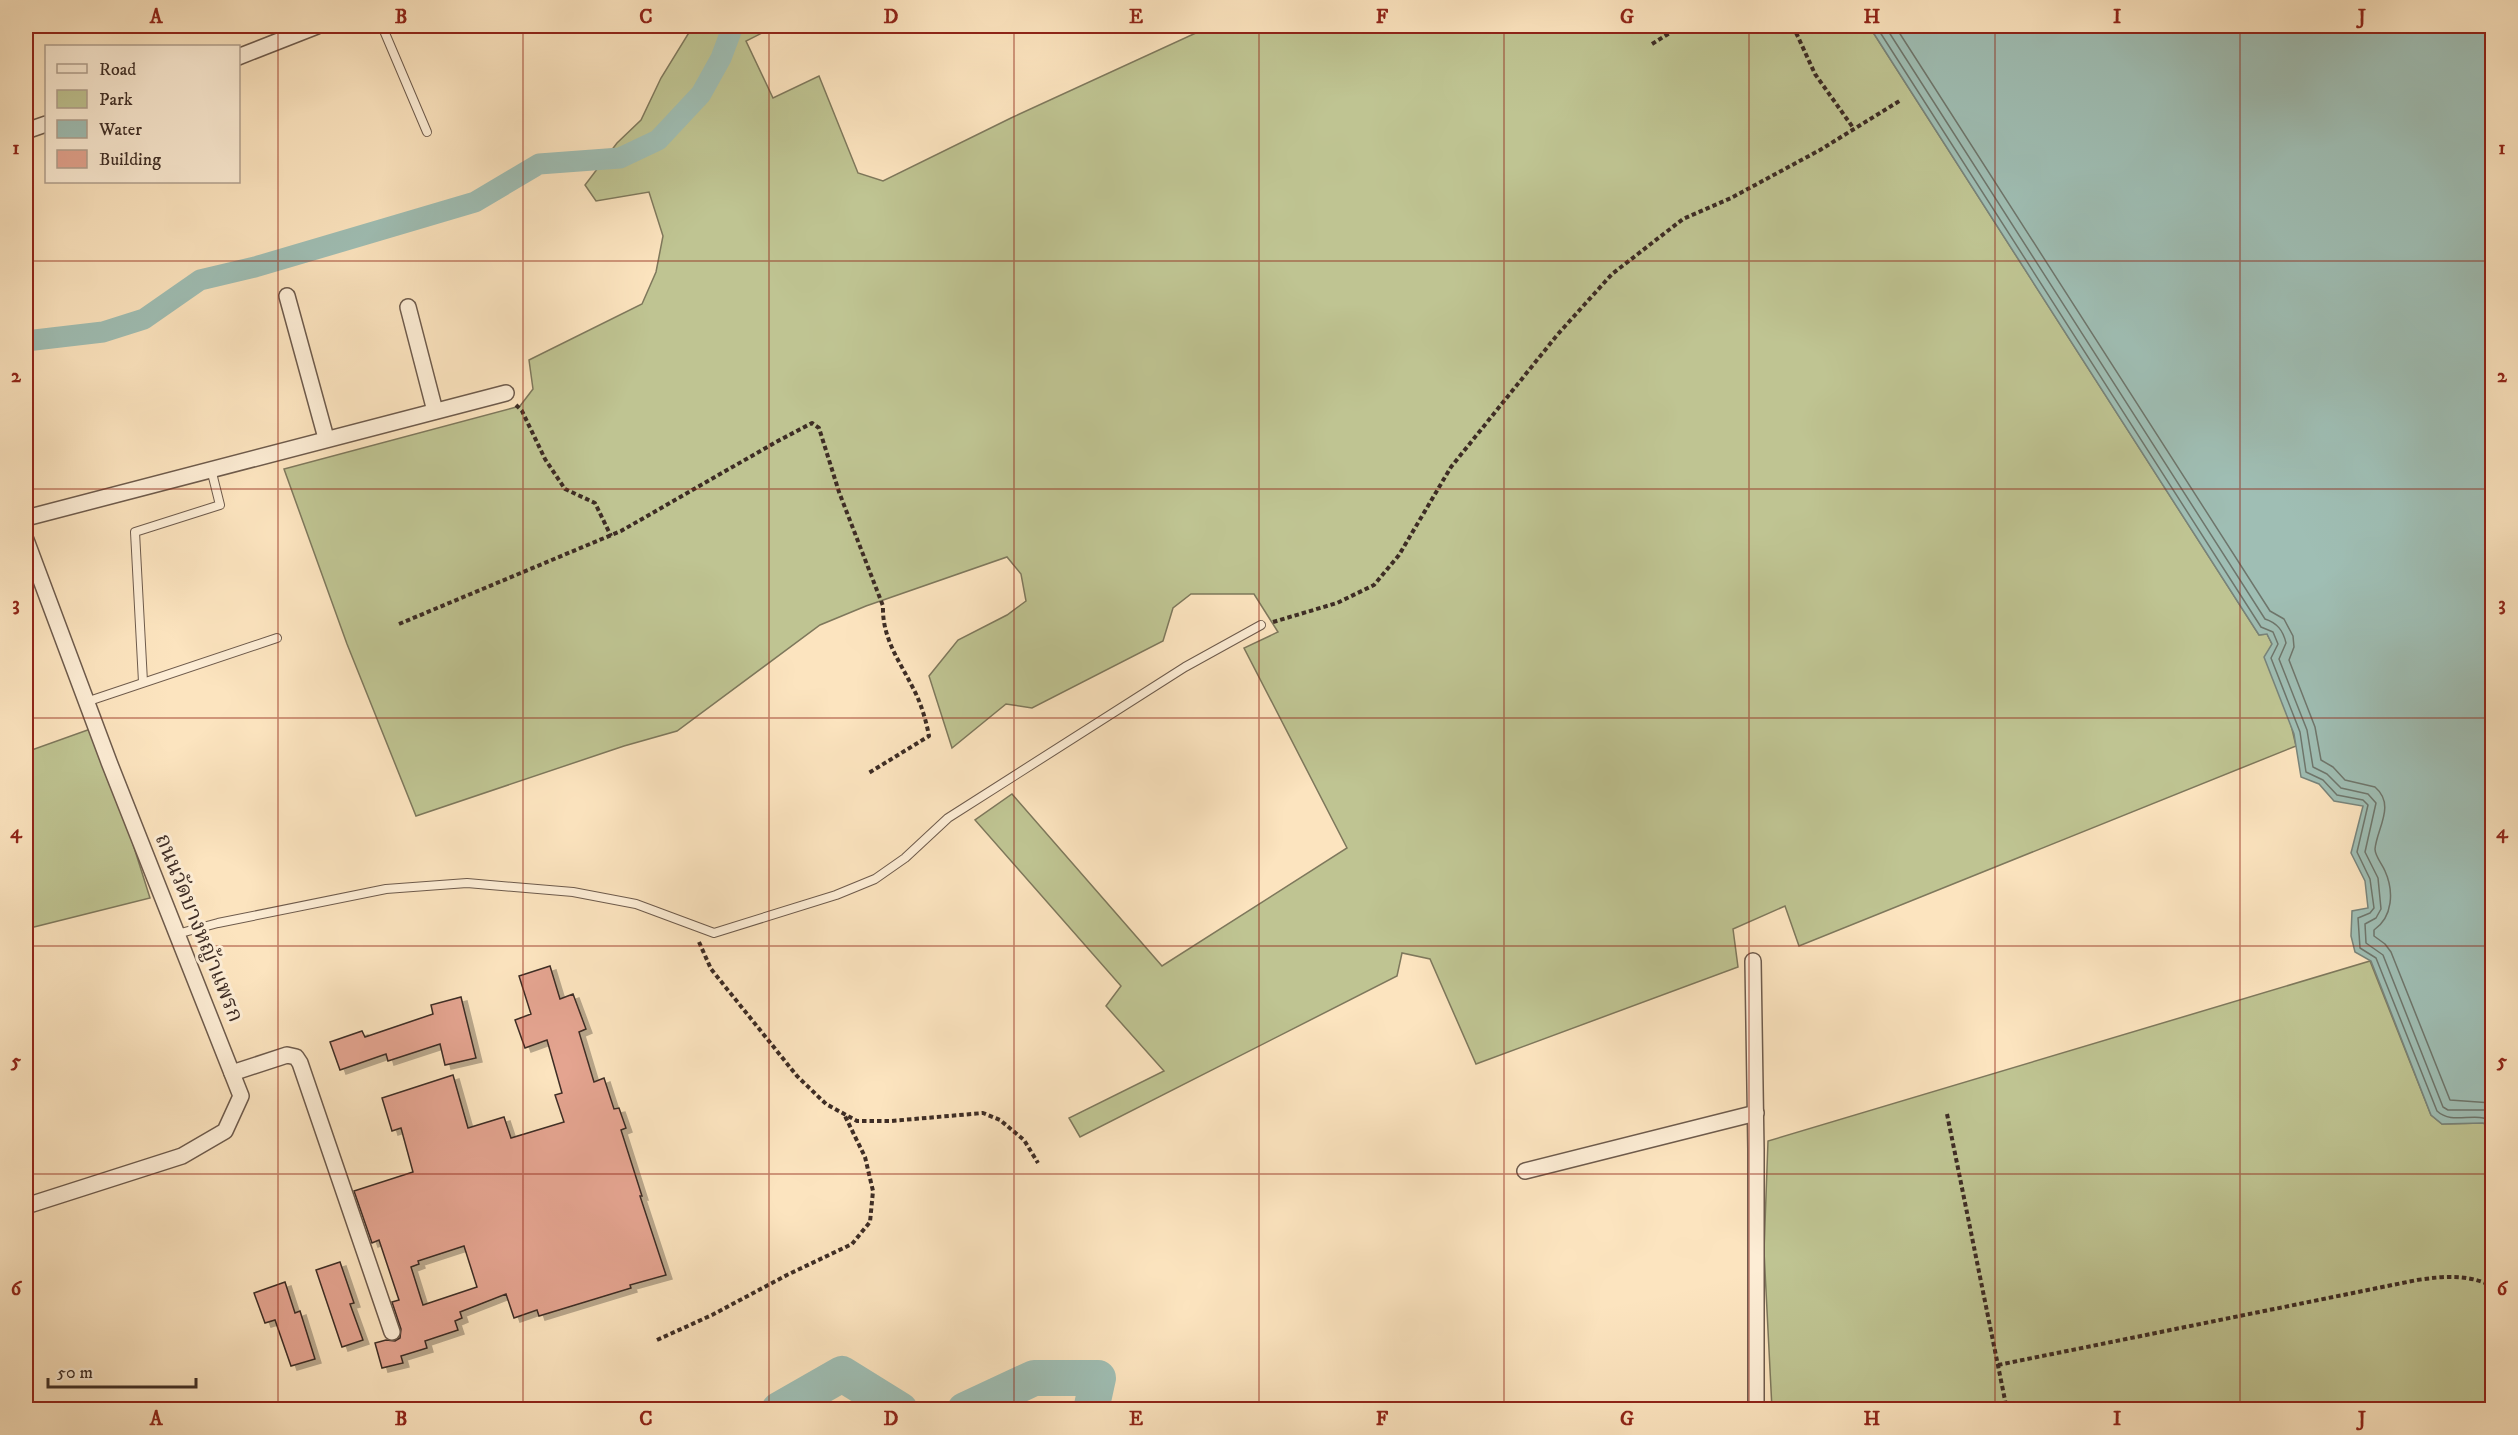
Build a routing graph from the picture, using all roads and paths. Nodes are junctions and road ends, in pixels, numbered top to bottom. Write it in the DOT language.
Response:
graph roads {
  1 [pos="317,26"];
  2 [pos="382,26"];
  3 [pos="1681,26"];
  4 [pos="1793,26"];
  5 [pos="1652,44"];
  6 [pos="240,56"];
  7 [pos="1901,100"];
  8 [pos="45,124"];
  9 [pos="1854,129"];
  10 [pos="26,131"];
  11 [pos="426,132"];
  12 [pos="287,297"];
  13 [pos="408,307"];
  14 [pos="506,393"];
  15 [pos="435,411"];
  16 [pos="326,438"];
  17 [pos="211,469"];
  18 [pos="26,518"];
  19 [pos="610,536"];
  20 [pos="26,545"];
  21 [pos="399,624"];
  22 [pos="1262,625"];
  23 [pos="277,638"];
  24 [pos="143,682"];
  25 [pos="86,702"];
  26 [pos="867,774"];
  27 [pos="692,926"];
  28 [pos="177,934"];
  29 [pos="1753,961"];
  30 [pos="232,1073"];
  31 [pos="1756,1113"];
  32 [pos="844,1114"];
  33 [pos="1947,1114"];
  34 [pos="1038,1163"];
  35 [pos="1525,1171"];
  36 [pos="26,1206"];
  37 [pos="2493,1286"];
  38 [pos="392,1332"];
  39 [pos="657,1340"];
  40 [pos="1998,1365"];
  41 [pos="1756,1410"];
  42 [pos="2007,1410"];
  1 -- 6 [label="street"];
  2 -- 11 [label="lane"];
  3 -- 5 [label="path"];
  4 -- 9 [label="path"];
  7 -- 9 [label="path"];
  8 -- 10 [label="street"];
  9 -- 22 [label="path"];
  12 -- 16 [label="street"];
  13 -- 15 [label="street"];
  14 -- 15 [label="street"];
  14 -- 19 [label="path"];
  15 -- 16 [label="street"];
  16 -- 17 [label="street"];
  17 -- 18 [label="street"];
  17 -- 24 [label="lane"];
  19 -- 21 [label="path"];
  19 -- 26 [label="path"];
  20 -- 25 [label="street, ถนนวัดบางหญ้าแพรก"];
  22 -- 27 [label="lane"];
  23 -- 24 [label="lane"];
  24 -- 25 [label="lane"];
  25 -- 28 [label="street, ถนนวัดบางหญ้าแพรก"];
  27 -- 28 [label="lane"];
  27 -- 32 [label="path"];
  28 -- 30 [label="street, ถนนวัดบางหญ้าแพรก"];
  29 -- 31 [label="street"];
  30 -- 36 [label="street, ถนนวัดบางหญ้าแพรก"];
  30 -- 38 [label="street"];
  31 -- 35 [label="street"];
  31 -- 41 [label="street"];
  32 -- 34 [label="path"];
  32 -- 39 [label="path"];
  33 -- 40 [label="path"];
  37 -- 40 [label="path"];
  40 -- 42 [label="path"];
}
